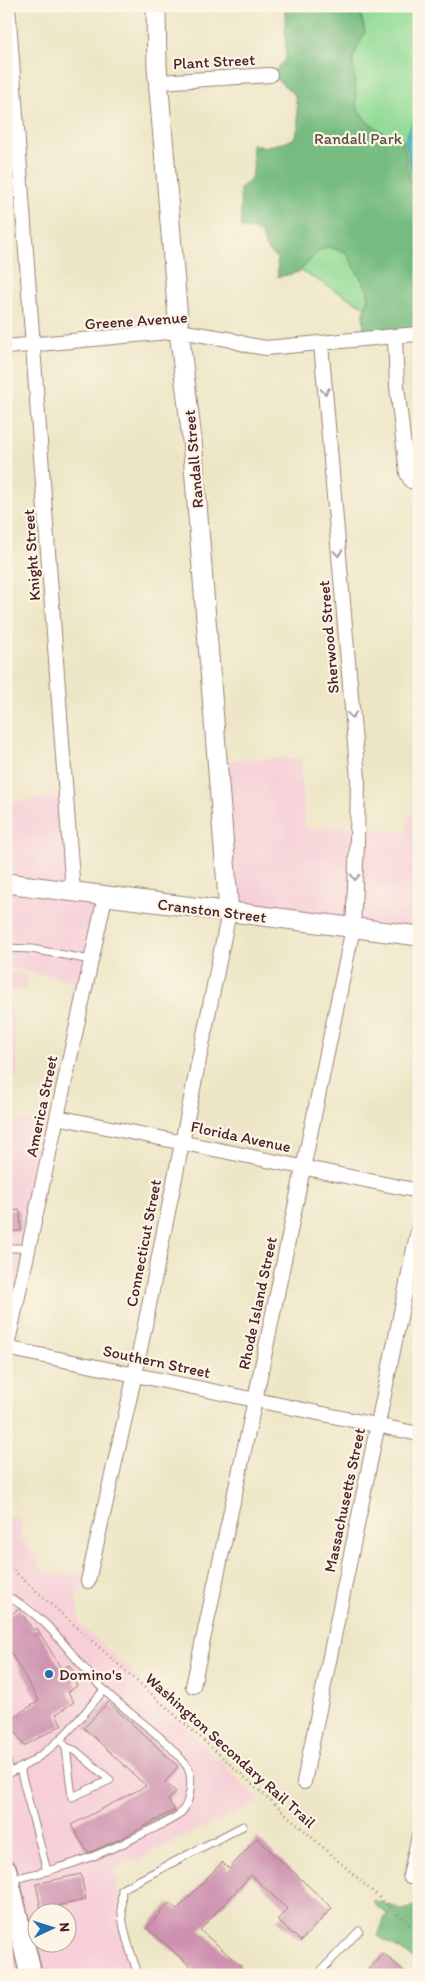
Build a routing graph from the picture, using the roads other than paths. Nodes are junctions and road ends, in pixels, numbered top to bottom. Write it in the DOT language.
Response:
graph roads {
  1 [pos="8,6"];
  2 [pos="156,6"];
  3 [pos="270,75"];
  4 [pos="159,82"];
  5 [pos="179,332"];
  6 [pos="416,334"];
  7 [pos="395,340"];
  8 [pos="321,343"];
  9 [pos="34,346"];
  10 [pos="6,347"];
  11 [pos="419,483"];
  12 [pos="6,883"];
  13 [pos="73,892"];
  14 [pos="105,897"];
  15 [pos="228,912"];
  16 [pos="353,928"];
  17 [pos="419,936"];
  18 [pos="6,948"];
  19 [pos="91,960"];
  20 [pos="57,1117"];
  21 [pos="181,1141"];
  22 [pos="304,1167"];
  23 [pos="419,1191"];
  24 [pos="419,1225"];
  25 [pos="6,1248"];
  26 [pos="28,1248"];
  27 [pos="6,1349"];
  28 [pos="134,1374"];
  29 [pos="255,1400"];
  30 [pos="377,1426"];
  31 [pos="419,1434"];
  32 [pos="88,1581"];
  33 [pos="6,1596"];
  34 [pos="193,1686"];
  35 [pos="104,1690"];
  36 [pos="6,1700"];
  37 [pos="6,1708"];
  38 [pos="61,1740"];
  39 [pos="66,1748"];
  40 [pos="6,1757"];
  41 [pos="20,1769"];
  42 [pos="8,1773"];
  43 [pos="304,1782"];
  44 [pos="243,1826"];
  45 [pos="419,1836"];
  46 [pos="47,1871"];
  47 [pos="7,1875"];
  48 [pos="410,1876"];
  49 [pos="360,1932"];
  50 [pos="31,1975"];
  51 [pos="140,1975"];
  52 [pos="318,1975"];
  1 -- 9 [label="street, Knight Street"];
  2 -- 4 [label="street, Randall Street"];
  3 -- 4 [label="street, Plant Street"];
  4 -- 5 [label="street, Randall Street"];
  5 -- 8 [label="street, Greene Avenue"];
  5 -- 9 [label="street, Greene Avenue"];
  5 -- 15 [label="street, Randall Street"];
  6 -- 8 [label="street, Greene Avenue"];
  7 -- 11 [label="street"];
  8 -- 16 [label="street, Sherwood Street, one-way"];
  9 -- 10 [label="street, Greene Avenue"];
  9 -- 13 [label="street, Knight Street"];
  12 -- 13 [label="street, Cranston Street"];
  13 -- 14 [label="street, Cranston Street"];
  14 -- 15 [label="street, Cranston Street"];
  14 -- 19 [label="street, America Street"];
  15 -- 16 [label="street, Cranston Street"];
  15 -- 21 [label="street, Connecticut Street"];
  16 -- 17 [label="street, Cranston Street"];
  16 -- 22 [label="street, Rhode Island Street"];
  18 -- 19 [label="lane"];
  19 -- 20 [label="street, America Street"];
  20 -- 21 [label="street, Florida Avenue"];
  20 -- 26 [label="street, America Street"];
  21 -- 22 [label="street, Florida Avenue"];
  21 -- 28 [label="street, Connecticut Street"];
  22 -- 23 [label="street, Florida Avenue"];
  22 -- 29 [label="street, Rhode Island Street"];
  24 -- 30 [label="street, Massachusetts Street"];
  25 -- 26 [label="lane"];
  26 -- 27 [label="street, America Street"];
  27 -- 28 [label="street, Southern Street"];
  28 -- 29 [label="street, Southern Street"];
  28 -- 32 [label="street, Connecticut Street"];
  29 -- 30 [label="street, Southern Street"];
  29 -- 34 [label="street, Rhode Island Street"];
  30 -- 31 [label="street, Southern Street"];
  30 -- 43 [label="street, Massachusetts Street"];
  33 -- 35 [label="lane"];
  35 -- 38 [label="lane"];
  35 -- 46 [label="lane"];
  36 -- 37 [label="lane"];
  38 -- 39 [label="lane"];
  38 -- 41 [label="lane"];
  39 -- 39 [label="lane"];
  40 -- 42 [label="lane"];
  41 -- 42 [label="lane"];
  41 -- 46 [label="lane"];
  44 -- 51 [label="lane"];
  45 -- 48 [label="street"];
  46 -- 47 [label="lane"];
  47 -- 50 [label="main road"];
  49 -- 52 [label="lane"];
}
